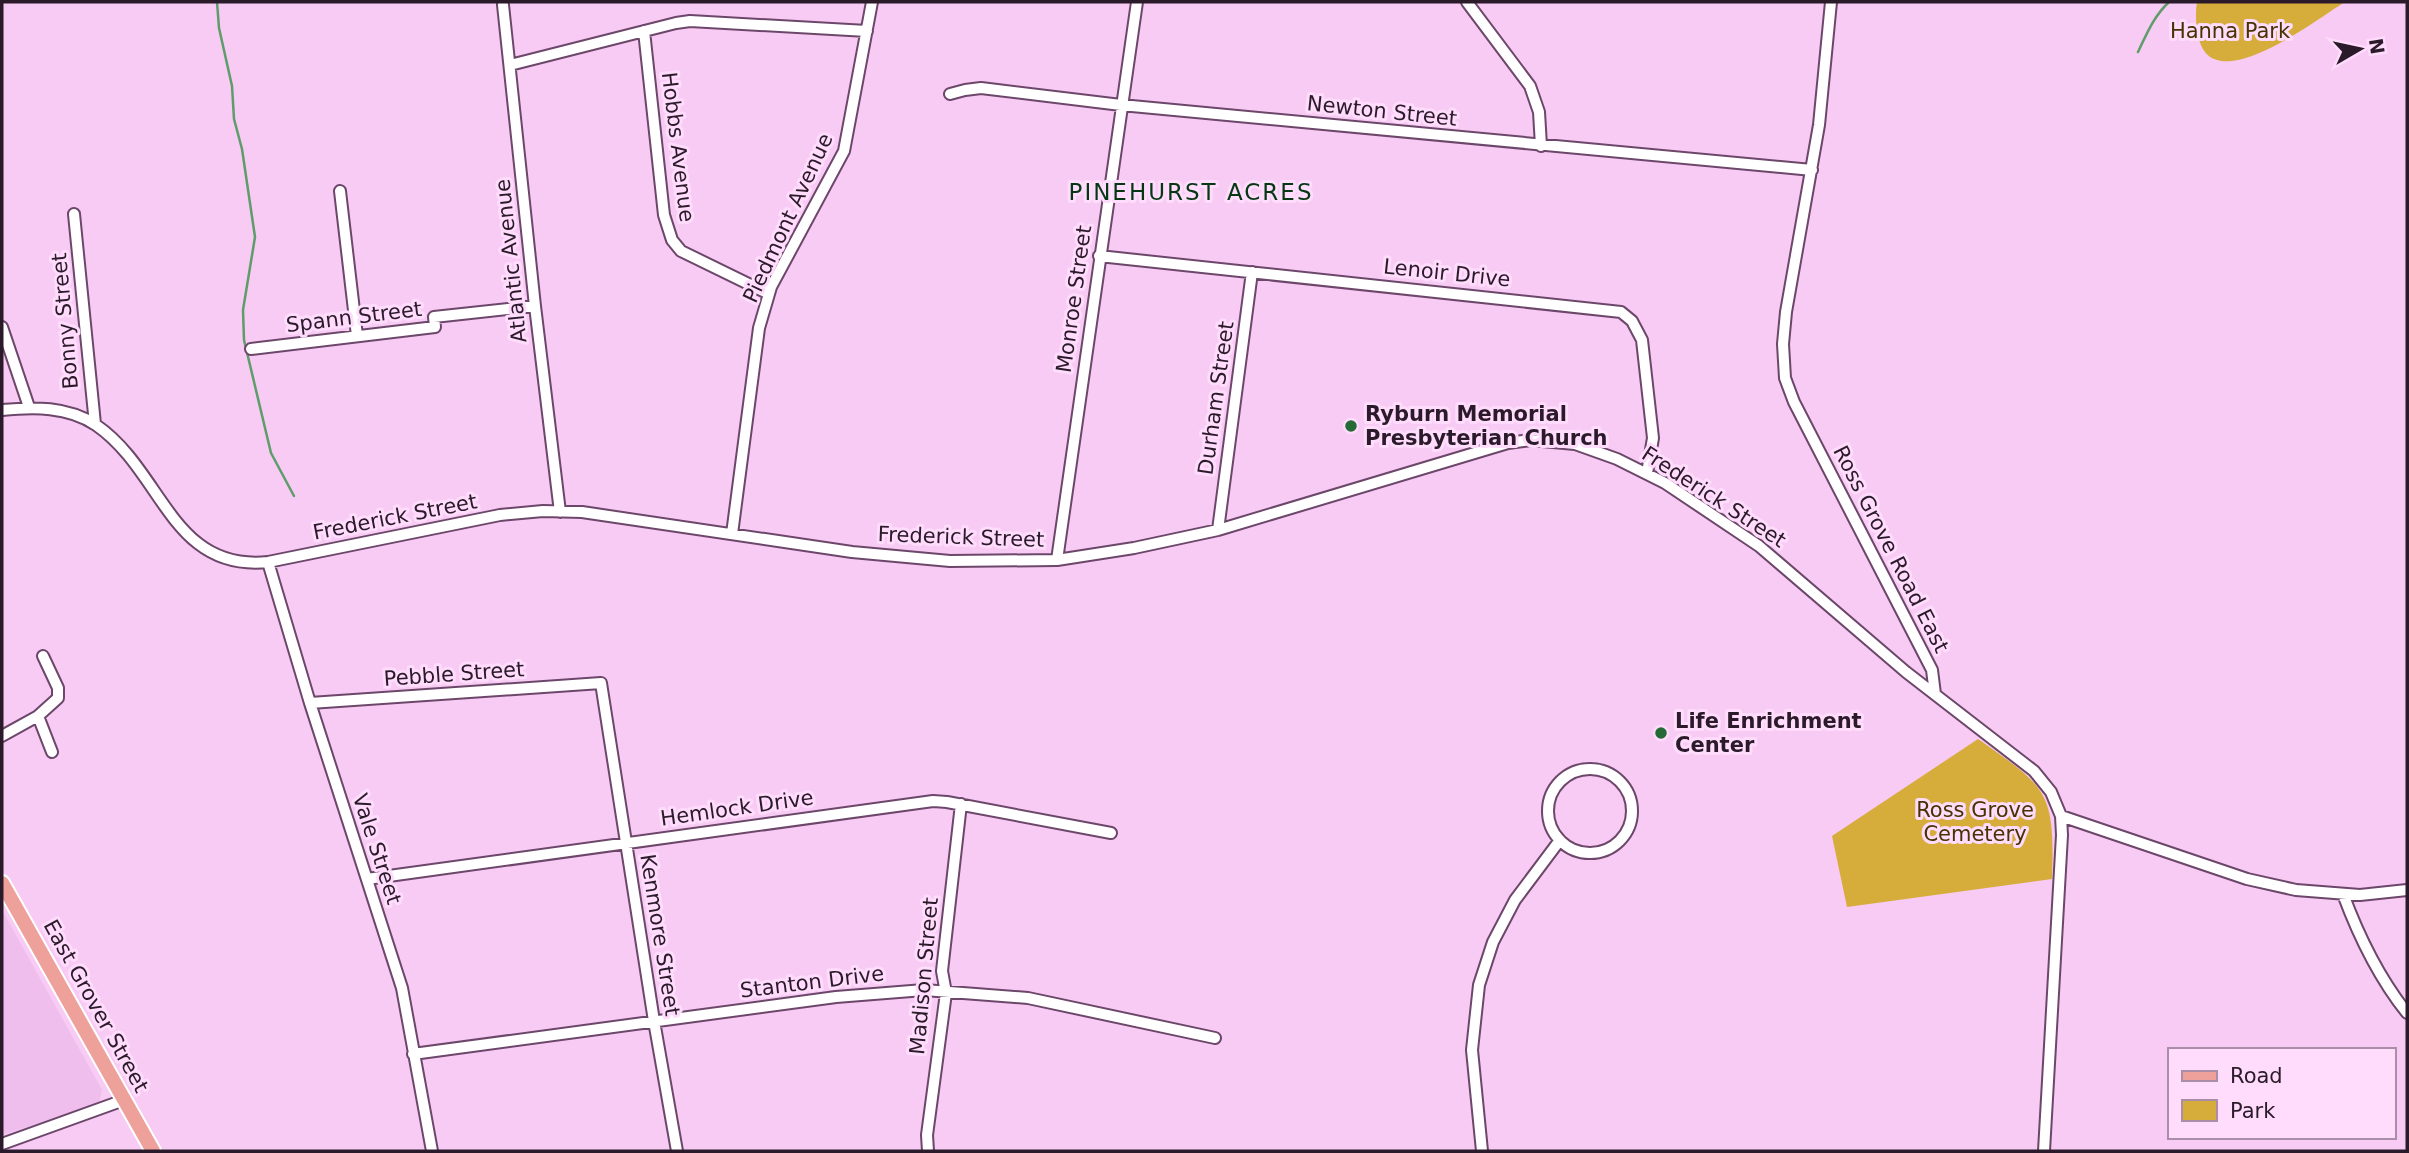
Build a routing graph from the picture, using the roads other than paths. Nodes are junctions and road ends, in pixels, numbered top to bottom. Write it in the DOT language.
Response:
graph roads {
  1 [pos="872,2"];
  2 [pos="1137,2"];
  3 [pos="1467,2"];
  4 [pos="1831,2"];
  5 [pos="503,5"];
  6 [pos="644,31"];
  7 [pos="867,31"];
  8 [pos="510,65"];
  9 [pos="950,94"];
  10 [pos="1121,105"];
  11 [pos="1541,146"];
  12 [pos="1812,170"];
  13 [pos="340,191"];
  14 [pos="74,214"];
  15 [pos="1099,256"];
  16 [pos="1252,272"];
  17 [pos="769,294"];
  18 [pos="535,306"];
  19 [pos="2,327"];
  20 [pos="357,336"];
  21 [pos="251,349"];
  22 [pos="29,407"];
  23 [pos="2,410"];
  24 [pos="94,424"];
  25 [pos="1647,473"];
  26 [pos="560,512"];
  27 [pos="1218,530"];
  28 [pos="732,534"];
  29 [pos="1057,560"];
  30 [pos="268,562"];
  31 [pos="43,656"];
  32 [pos="601,683"];
  33 [pos="1935,695"];
  34 [pos="310,703"];
  35 [pos="38,716"];
  36 [pos="2,736"];
  37 [pos="52,752"];
  38 [pos="961,804"];
  39 [pos="2061,816"];
  40 [pos="1111,833"];
  41 [pos="1560,841"];
  42 [pos="626,843"];
  43 [pos="367,879"];
  44 [pos="2,883"];
  45 [pos="2407,890"];
  46 [pos="2343,894"];
  47 [pos="946,993"];
  48 [pos="2407,1013"];
  49 [pos="654,1021"];
  50 [pos="1214,1038"];
  51 [pos="413,1054"];
  52 [pos="124,1100"];
  53 [pos="2,1144"];
  54 [pos="153,1151"];
  55 [pos="432,1151"];
  56 [pos="677,1151"];
  57 [pos="928,1151"];
  58 [pos="1482,1151"];
  59 [pos="2044,1151"];
  1 -- 7 [label="street, Piedmont Avenue"];
  2 -- 10 [label="street, Monroe Street"];
  3 -- 11 [label="street"];
  4 -- 12 [label="street, Ross Grove Road East"];
  5 -- 8 [label="street, Atlantic Avenue"];
  6 -- 7 [label="street"];
  6 -- 8 [label="street"];
  6 -- 17 [label="street, Hobbs Avenue"];
  7 -- 17 [label="street, Piedmont Avenue"];
  8 -- 18 [label="street, Atlantic Avenue"];
  9 -- 10 [label="street, Newton Street"];
  10 -- 11 [label="street, Newton Street"];
  10 -- 15 [label="street, Monroe Street"];
  11 -- 12 [label="street, Newton Street"];
  12 -- 33 [label="street, Ross Grove Road East"];
  13 -- 20 [label="street"];
  14 -- 24 [label="street, Bonny Street"];
  15 -- 16 [label="street, Lenoir Drive"];
  15 -- 29 [label="street, Monroe Street"];
  16 -- 25 [label="street, Lenoir Drive"];
  16 -- 27 [label="street, Durham Street"];
  17 -- 28 [label="street, Piedmont Avenue"];
  18 -- 20 [label="street, Spann Street"];
  18 -- 26 [label="street, Atlantic Avenue"];
  19 -- 22 [label="street"];
  20 -- 21 [label="street, Spann Street"];
  22 -- 23 [label="street, Frederick Street"];
  22 -- 24 [label="street, Frederick Street"];
  24 -- 30 [label="street, Frederick Street"];
  25 -- 27 [label="street, Frederick Street"];
  25 -- 33 [label="street, Frederick Street"];
  26 -- 28 [label="street, Frederick Street"];
  26 -- 30 [label="street, Frederick Street"];
  27 -- 29 [label="street, Frederick Street"];
  28 -- 29 [label="street, Frederick Street"];
  30 -- 34 [label="street, Vale Street"];
  31 -- 35 [label="street"];
  32 -- 34 [label="street, Pebble Street"];
  32 -- 42 [label="street, Kenmore Street"];
  33 -- 39 [label="street"];
  34 -- 43 [label="street, Vale Street"];
  35 -- 36 [label="street"];
  35 -- 37 [label="street"];
  38 -- 40 [label="street, Hemlock Drive"];
  38 -- 42 [label="street, Hemlock Drive"];
  38 -- 47 [label="street, Madison Street"];
  39 -- 46 [label="street"];
  39 -- 59 [label="street"];
  41 -- 41 [label="street"];
  41 -- 58 [label="street"];
  42 -- 43 [label="street, Hemlock Drive"];
  42 -- 49 [label="street, Kenmore Street"];
  43 -- 51 [label="street, Vale Street"];
  44 -- 52 [label="main road, East Grover Street"];
  45 -- 46 [label="street"];
  46 -- 48 [label="street"];
  47 -- 49 [label="street, Stanton Drive"];
  47 -- 50 [label="street, Stanton Drive"];
  47 -- 57 [label="street, Madison Street"];
  49 -- 51 [label="street, Stanton Drive"];
  49 -- 56 [label="street, Kenmore Street"];
  51 -- 55 [label="street, Vale Street"];
  52 -- 53 [label="street"];
  52 -- 54 [label="main road, East Grover Street"];
}
